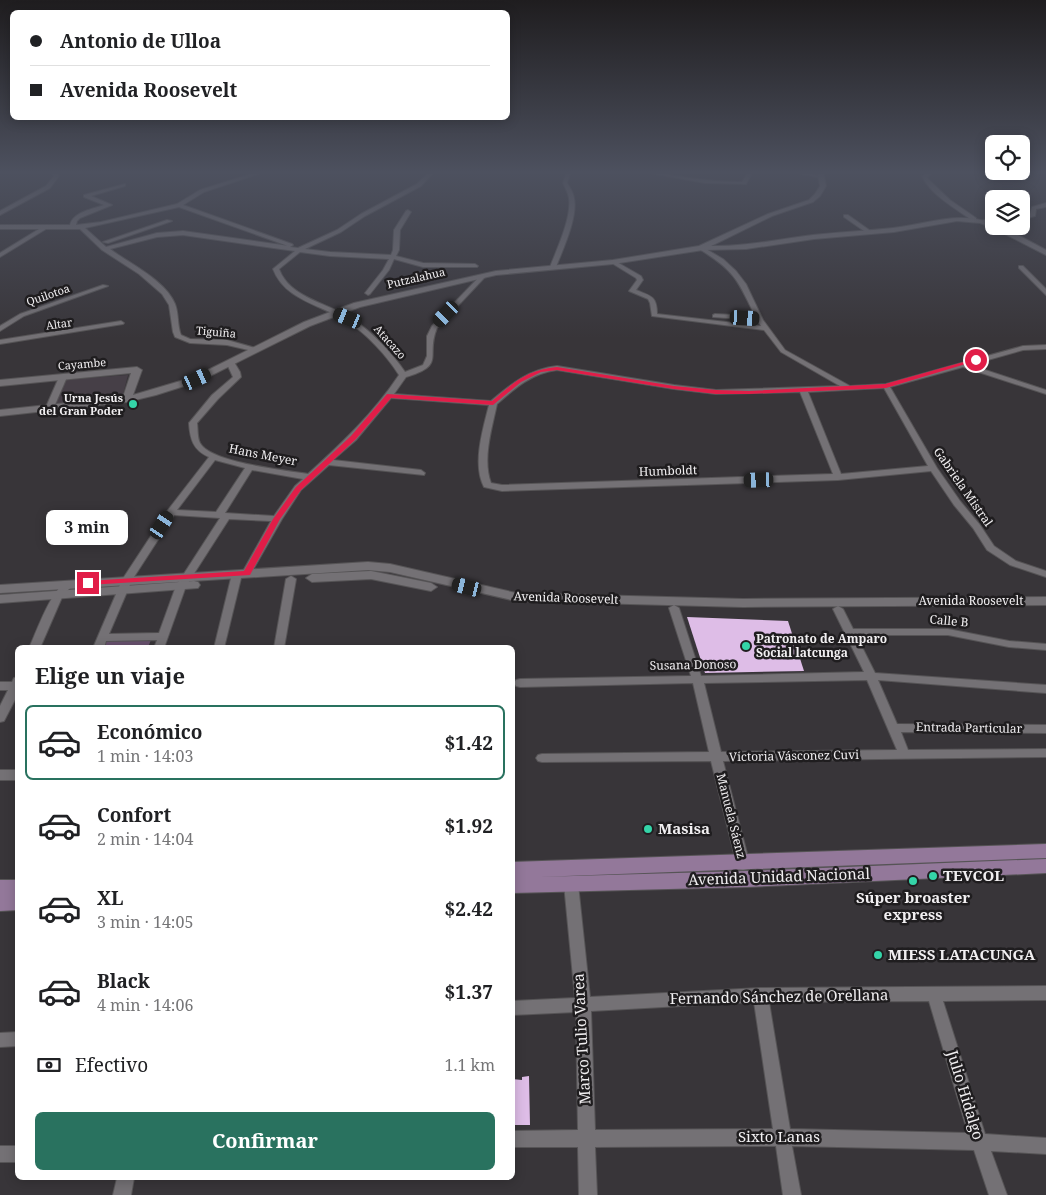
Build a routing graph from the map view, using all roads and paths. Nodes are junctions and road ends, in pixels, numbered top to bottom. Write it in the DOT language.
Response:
graph roads {
  1 [pos="0,227"];
  2 [pos="45,227"];
  3 [pos="51,227"];
  4 [pos="81,227"];
  5 [pos="153,227"];
  6 [pos="240,227"];
  7 [pos="345,227"];
  8 [pos="399,227"];
  9 [pos="566,227"];
  10 [pos="745,227"];
  11 [pos="861,227"];
  12 [pos="914,227"];
  13 [pos="869,232"];
  14 [pos="1011,235"];
  15 [pos="102,246"];
  16 [pos="701,248"];
  17 [pos="300,249"];
  18 [pos="1046,253"];
  19 [pos="0,255"];
  20 [pos="392,257"];
  21 [pos="613,262"];
  22 [pos="475,266"];
  23 [pos="553,267"];
  24 [pos="1021,267"];
  25 [pos="482,276"];
  26 [pos="105,286"];
  27 [pos="1043,288"];
  28 [pos="368,293"];
  29 [pos="1046,294"];
  30 [pos="335,313"];
  31 [pos="715,316"];
  32 [pos="759,318"];
  33 [pos="121,323"];
  34 [pos="765,328"];
  35 [pos="0,329"];
  36 [pos="0,342"];
  37 [pos="1046,346"];
  38 [pos="256,350"];
  39 [pos="231,364"];
  40 [pos="960,364"];
  41 [pos="403,375"];
  42 [pos="63,377"];
  43 [pos="0,383"];
  44 [pos="886,386"];
  45 [pos="850,388"];
  46 [pos="803,390"];
  47 [pos="1046,392"];
  48 [pos="389,396"];
  49 [pos="127,399"];
  50 [pos="493,403"];
  51 [pos="50,407"];
  52 [pos="0,413"];
  53 [pos="214,456"];
  54 [pos="327,462"];
  55 [pos="250,467"];
  56 [pos="933,468"];
  57 [pos="421,473"];
  58 [pos="309,477"];
  59 [pos="838,477"];
  60 [pos="171,512"];
  61 [pos="222,515"];
  62 [pos="277,519"];
  63 [pos="1046,574"];
  64 [pos="240,576"];
  65 [pos="291,579"];
  66 [pos="184,582"];
  67 [pos="69,584"];
  68 [pos="124,585"];
  69 [pos="1,593"];
  70 [pos="59,594"];
  71 [pos="1046,601"];
  72 [pos="674,608"];
  73 [pos="1046,608"];
  74 [pos="838,609"];
  75 [pos="849,632"];
  76 [pos="162,636"];
  77 [pos="100,643"];
  78 [pos="35,645"];
  79 [pos="160,645"];
  80 [pos="220,645"];
  81 [pos="280,645"];
  82 [pos="1046,647"];
  83 [pos="871,676"];
  84 [pos="697,679"];
  85 [pos="520,683"];
  86 [pos="15,684"];
  87 [pos="0,686"];
  88 [pos="15,688"];
  89 [pos="1046,689"];
  90 [pos="0,718"];
  91 [pos="892,728"];
  92 [pos="1046,729"];
  93 [pos="904,753"];
  94 [pos="1046,753"];
  95 [pos="542,758"];
  96 [pos="716,758"];
  97 [pos="15,774"];
  98 [pos="0,775"];
  99 [pos="1046,851"];
  100 [pos="1046,866"];
  101 [pos="515,870"];
  102 [pos="745,871"];
  103 [pos="571,884"];
  104 [pos="515,885"];
  105 [pos="1046,993"];
  106 [pos="934,994"];
  107 [pos="760,995"];
  108 [pos="583,1005"];
  109 [pos="515,1008"];
  110 [pos="15,1039"];
  111 [pos="0,1040"];
  112 [pos="782,1136"];
  113 [pos="586,1138"];
  114 [pos="515,1139"];
  115 [pos="979,1141"];
  116 [pos="1046,1146"];
  117 [pos="0,1154"];
  118 [pos="15,1154"];
  119 [pos="126,1180"];
  120 [pos="122,1195"];
  121 [pos="588,1195"];
  122 [pos="792,1195"];
  123 [pos="998,1195"];
  1 -- 2 [label="street"];
  2 -- 3 [label="street"];
  2 -- 19 [label="street"];
  4 -- 15 [label="street, Tiguiña"];
  5 -- 15 [label="street"];
  6 -- 17 [label="street"];
  7 -- 17 [label="street, Atacazo"];
  8 -- 20 [label="street"];
  9 -- 23 [label="street"];
  10 -- 16 [label="street, Putzalahua"];
  11 -- 13 [label="street"];
  12 -- 13 [label="street"];
  13 -- 16 [label="street"];
  14 -- 18 [label="street"];
  15 -- 17 [label="street"];
  15 -- 38 [label="street, Tiguiña"];
  16 -- 21 [label="street, Putzalahua"];
  16 -- 32 [label="street"];
  17 -- 20 [label="street"];
  17 -- 30 [label="street, Atacazo"];
  20 -- 22 [label="street"];
  20 -- 28 [label="street"];
  21 -- 23 [label="street, Putzalahua"];
  21 -- 34 [label="street"];
  23 -- 25 [label="street, Putzalahua"];
  24 -- 27 [label="street"];
  25 -- 30 [label="street, Putzalahua"];
  25 -- 41 [label="street"];
  26 -- 35 [label="street, Quilotoa"];
  27 -- 29 [label="street"];
  30 -- 38 [label="street, Putzalahua"];
  30 -- 41 [label="street, Atacazo"];
  31 -- 32 [label="street"];
  32 -- 34 [label="street"];
  33 -- 36 [label="street, Altar"];
  34 -- 45 [label="street"];
  37 -- 40 [label="street"];
  38 -- 39 [label="street, Putzalahua"];
  39 -- 49 [label="street, Putzalahua"];
  39 -- 53 [label="street, Hans Meyer"];
  40 -- 44 [label="street"];
  40 -- 47 [label="street"];
  41 -- 48 [label="street, Atacazo"];
  42 -- 43 [label="street, Cayambe"];
  42 -- 49 [label="street, Cayambe"];
  42 -- 51 [label="street"];
  44 -- 45 [label="street"];
  44 -- 56 [label="street, Gabriela Mistral"];
  45 -- 46 [label="street"];
  46 -- 50 [label="street"];
  46 -- 59 [label="street"];
  48 -- 50 [label="street"];
  48 -- 54 [label="street, Atacazo"];
  49 -- 51 [label="street, Putzalahua"];
  50 -- 59 [label="street, Humboldt"];
  51 -- 52 [label="street, Putzalahua"];
  53 -- 55 [label="street, Hans Meyer"];
  53 -- 60 [label="street"];
  54 -- 57 [label="street"];
  54 -- 58 [label="street, Atacazo"];
  55 -- 58 [label="street, Hans Meyer"];
  55 -- 61 [label="street"];
  56 -- 59 [label="street, Humboldt"];
  56 -- 63 [label="street, Gabriela Mistral"];
  58 -- 62 [label="street, Atacazo"];
  60 -- 61 [label="street"];
  60 -- 68 [label="street"];
  61 -- 62 [label="street"];
  61 -- 66 [label="street"];
  62 -- 64 [label="street, Atacazo"];
  64 -- 65 [label="street, Avenida Roosevelt"];
  64 -- 66 [label="street, Avenida Roosevelt"];
  64 -- 71 [label="street, Avenida Roosevelt"];
  64 -- 80 [label="street, Atacazo"];
  65 -- 72 [label="street, Avenida Roosevelt"];
  65 -- 81 [label="street"];
  66 -- 68 [label="street, Avenida Roosevelt"];
  66 -- 76 [label="street"];
  67 -- 68 [label="street, Avenida Roosevelt"];
  67 -- 69 [label="street, Avenida Roosevelt"];
  67 -- 70 [label="street"];
  68 -- 70 [label="street, Avenida Roosevelt"];
  68 -- 77 [label="street"];
  69 -- 70 [label="street, Avenida Roosevelt"];
  70 -- 78 [label="street"];
  72 -- 74 [label="street, Avenida Roosevelt"];
  72 -- 84 [label="street, Manuela Sáenz"];
  73 -- 74 [label="street, Avenida Roosevelt"];
  74 -- 75 [label="street"];
  75 -- 82 [label="street, Calle B"];
  75 -- 83 [label="street"];
  76 -- 77 [label="street"];
  76 -- 79 [label="street"];
  83 -- 84 [label="street, Susana Donoso"];
  83 -- 89 [label="street, Susana Donoso"];
  83 -- 91 [label="street"];
  84 -- 85 [label="street, Susana Donoso"];
  84 -- 96 [label="street, Manuela Sáenz"];
  86 -- 87 [label="street"];
  88 -- 90 [label="street"];
  91 -- 92 [label="street, Entrada Particular"];
  91 -- 93 [label="street"];
  93 -- 94 [label="street, Victoria Vásconez Cuvi"];
  93 -- 96 [label="street, Victoria Vásconez Cuvi"];
  95 -- 96 [label="street, Victoria Vásconez Cuvi"];
  96 -- 102 [label="street, Manuela Sáenz"];
  97 -- 98 [label="street"];
  99 -- 102 [label="main road, Avenida Unidad Nacional"];
  100 -- 102 [label="main road, Avenida Unidad Nacional"];
  101 -- 102 [label="main road, Avenida Unidad Nacional"];
  102 -- 103 [label="main road, Avenida Unidad Nacional"];
  103 -- 104 [label="main road, Avenida Unidad Nacional"];
  103 -- 108 [label="street, Marco Tulio Varea"];
  105 -- 106 [label="street, Fernando Sánchez de Orellana"];
  106 -- 107 [label="street, Fernando Sánchez de Orellana"];
  106 -- 115 [label="street, Julio Hidalgo"];
  107 -- 108 [label="street, Fernando Sánchez de Orellana"];
  107 -- 112 [label="street"];
  108 -- 109 [label="street, Fernando Sánchez de Orellana"];
  108 -- 113 [label="street, Marco Tulio Varea"];
  110 -- 111 [label="street"];
  112 -- 113 [label="street, Sixto Lanas"];
  112 -- 115 [label="street, Sixto Lanas"];
  112 -- 122 [label="street"];
  113 -- 114 [label="street, Sixto Lanas"];
  113 -- 121 [label="street, Marco Tulio Varea"];
  115 -- 116 [label="street, Sixto Lanas"];
  115 -- 123 [label="street, Julio Hidalgo"];
  117 -- 118 [label="street"];
  119 -- 120 [label="street"];
}
